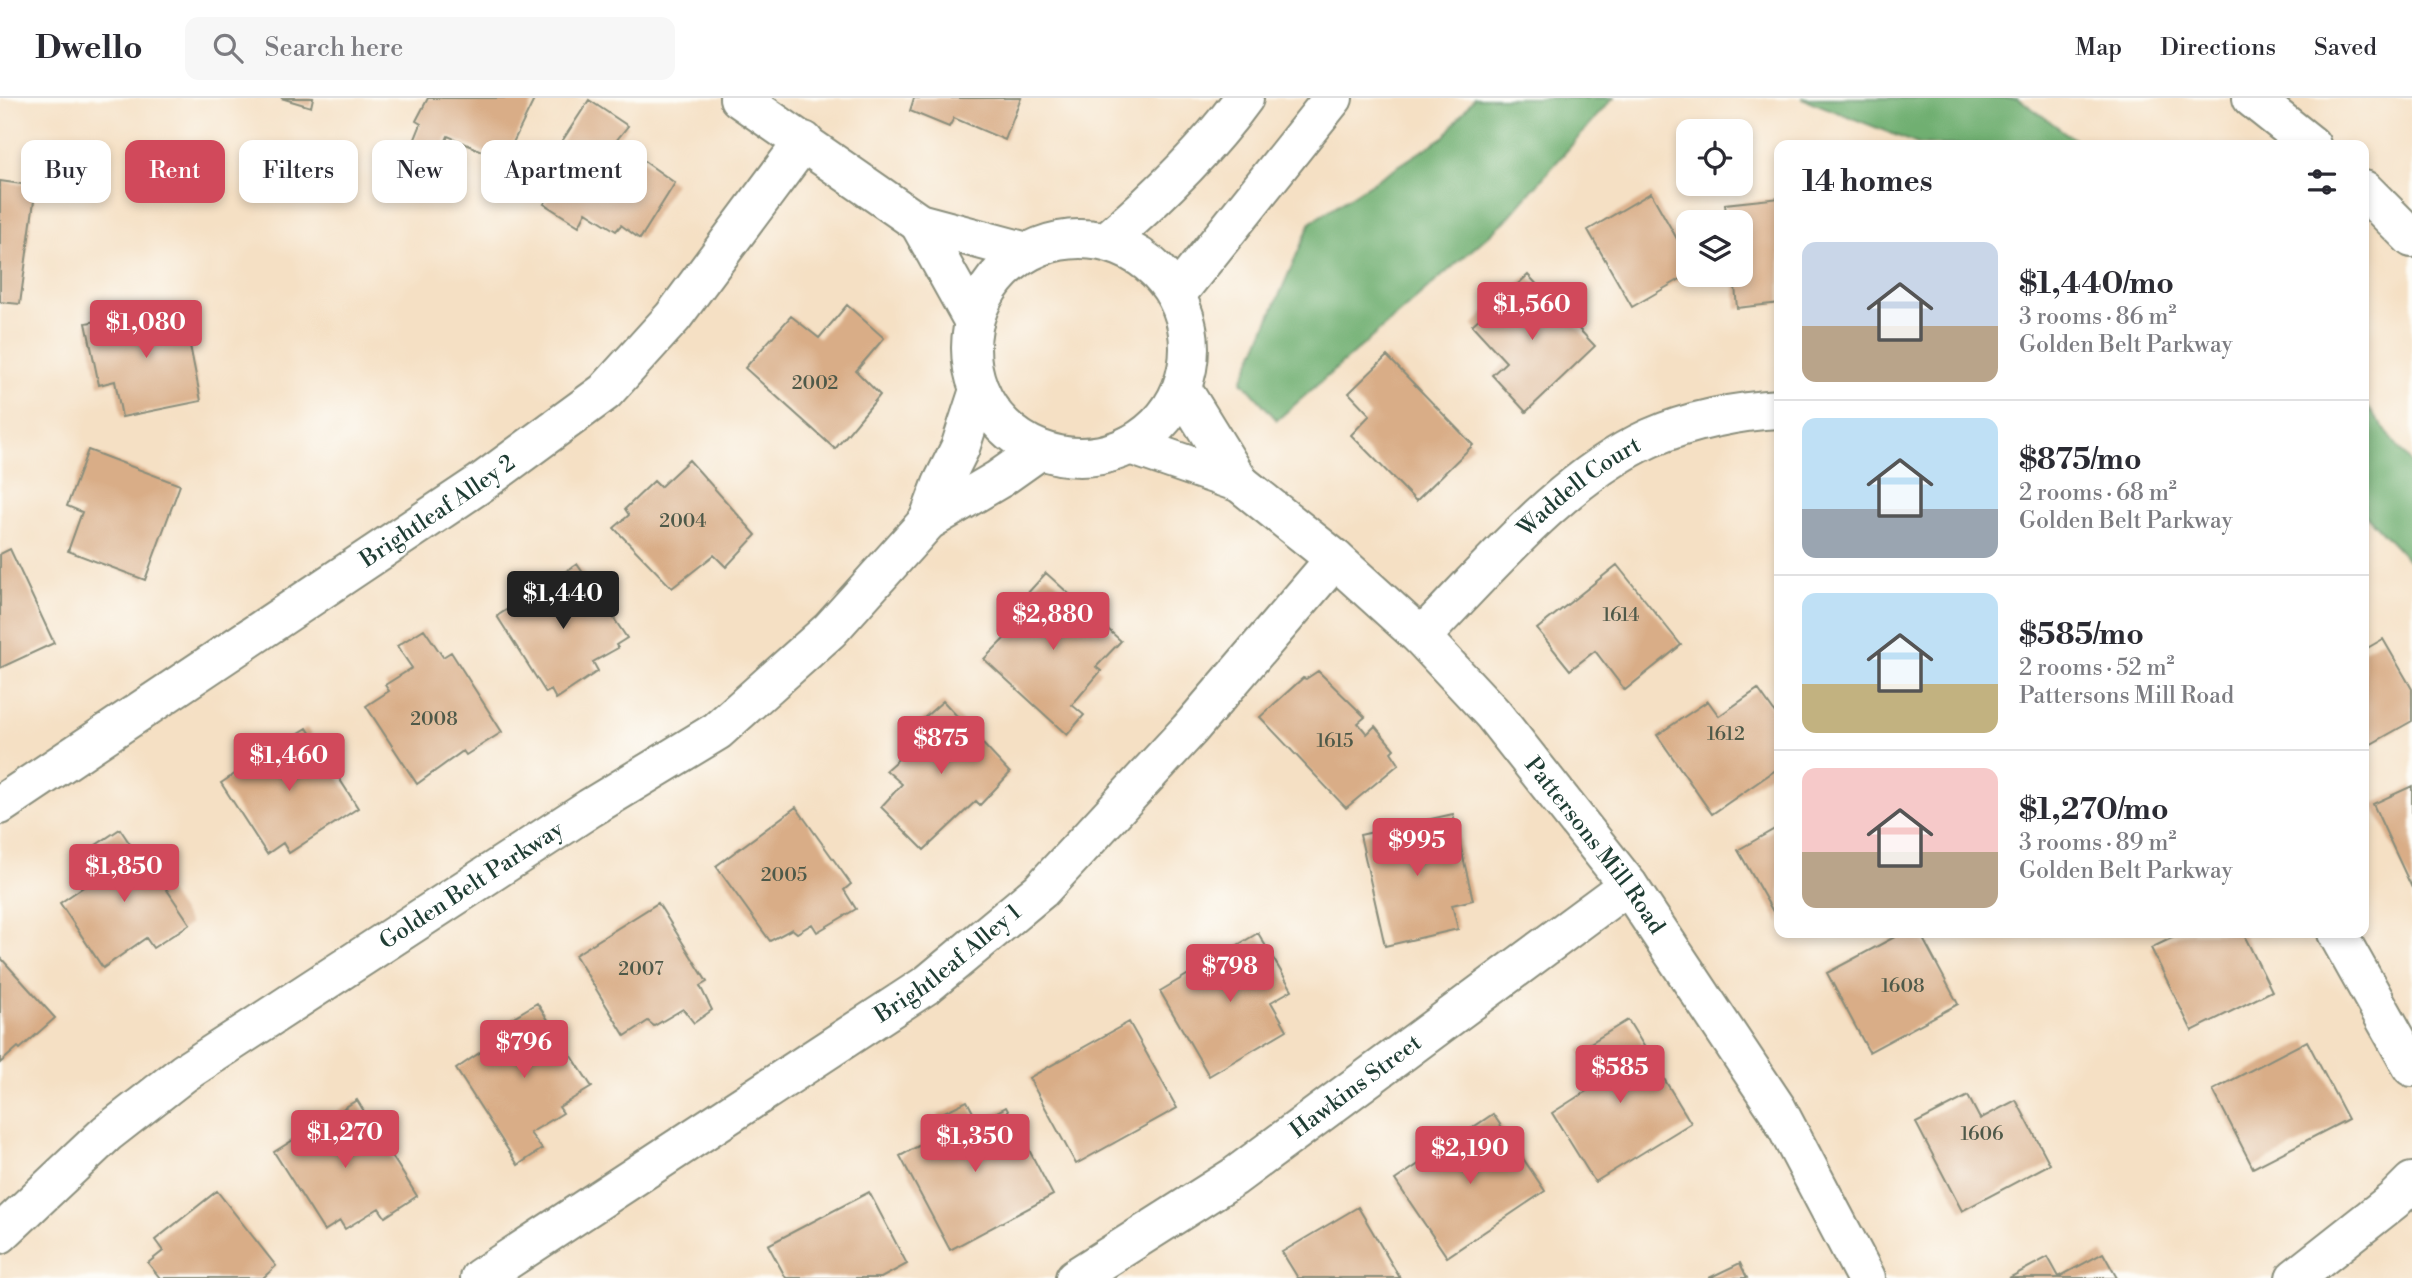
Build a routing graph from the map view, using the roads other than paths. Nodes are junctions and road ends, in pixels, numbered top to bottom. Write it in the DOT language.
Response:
graph roads {
  1 [pos="739,98"];
  2 [pos="1244,98"];
  3 [pos="1333,98"];
  4 [pos="2252,98"];
  5 [pos="2305,140"];
  6 [pos="804,141"];
  7 [pos="2369,195"];
  8 [pos="919,223"];
  9 [pos="2412,238"];
  10 [pos="1107,241"];
  11 [pos="1027,252"];
  12 [pos="1176,295"];
  13 [pos="974,323"];
  14 [pos="1182,389"];
  15 [pos="979,390"];
  16 [pos="1774,409"];
  17 [pos="1130,445"];
  18 [pos="1040,450"];
  19 [pos="1240,483"];
  20 [pos="928,521"];
  21 [pos="1335,559"];
  22 [pos="1421,638"];
  23 [pos="0,805"];
  24 [pos="1628,885"];
  25 [pos="2340,938"];
  26 [pos="2412,1067"];
  27 [pos="2412,1182"];
  28 [pos="0,1234"];
  29 [pos="480,1278"];
  30 [pos="1075,1278"];
  31 [pos="1866,1278"];
  32 [pos="2295,1278"];
  1 -- 6 [label="street"];
  2 -- 10 [label="street"];
  3 -- 12 [label="street"];
  4 -- 5 [label="street"];
  6 -- 8 [label="street"];
  6 -- 23 [label="street, Brightleaf Alley 2"];
  7 -- 9 [label="street"];
  8 -- 11 [label="street"];
  8 -- 13 [label="street"];
  10 -- 11 [label="street"];
  10 -- 12 [label="street"];
  11 -- 13 [label="street"];
  12 -- 14 [label="street"];
  13 -- 15 [label="street"];
  14 -- 17 [label="street"];
  14 -- 19 [label="street, Pattersons Mill Road"];
  15 -- 18 [label="street"];
  15 -- 20 [label="street, Golden Belt Parkway"];
  16 -- 22 [label="street, Waddell Court"];
  17 -- 18 [label="street"];
  17 -- 19 [label="street, Pattersons Mill Road"];
  18 -- 20 [label="street, Golden Belt Parkway"];
  19 -- 21 [label="street, Pattersons Mill Road"];
  20 -- 28 [label="street, Golden Belt Parkway"];
  21 -- 22 [label="street, Pattersons Mill Road"];
  21 -- 29 [label="street, Brightleaf Alley 1"];
  22 -- 24 [label="street, Pattersons Mill Road"];
  24 -- 30 [label="street, Hawkins Street"];
  24 -- 31 [label="street, Pattersons Mill Road"];
  25 -- 26 [label="street"];
  27 -- 32 [label="street"];
}
